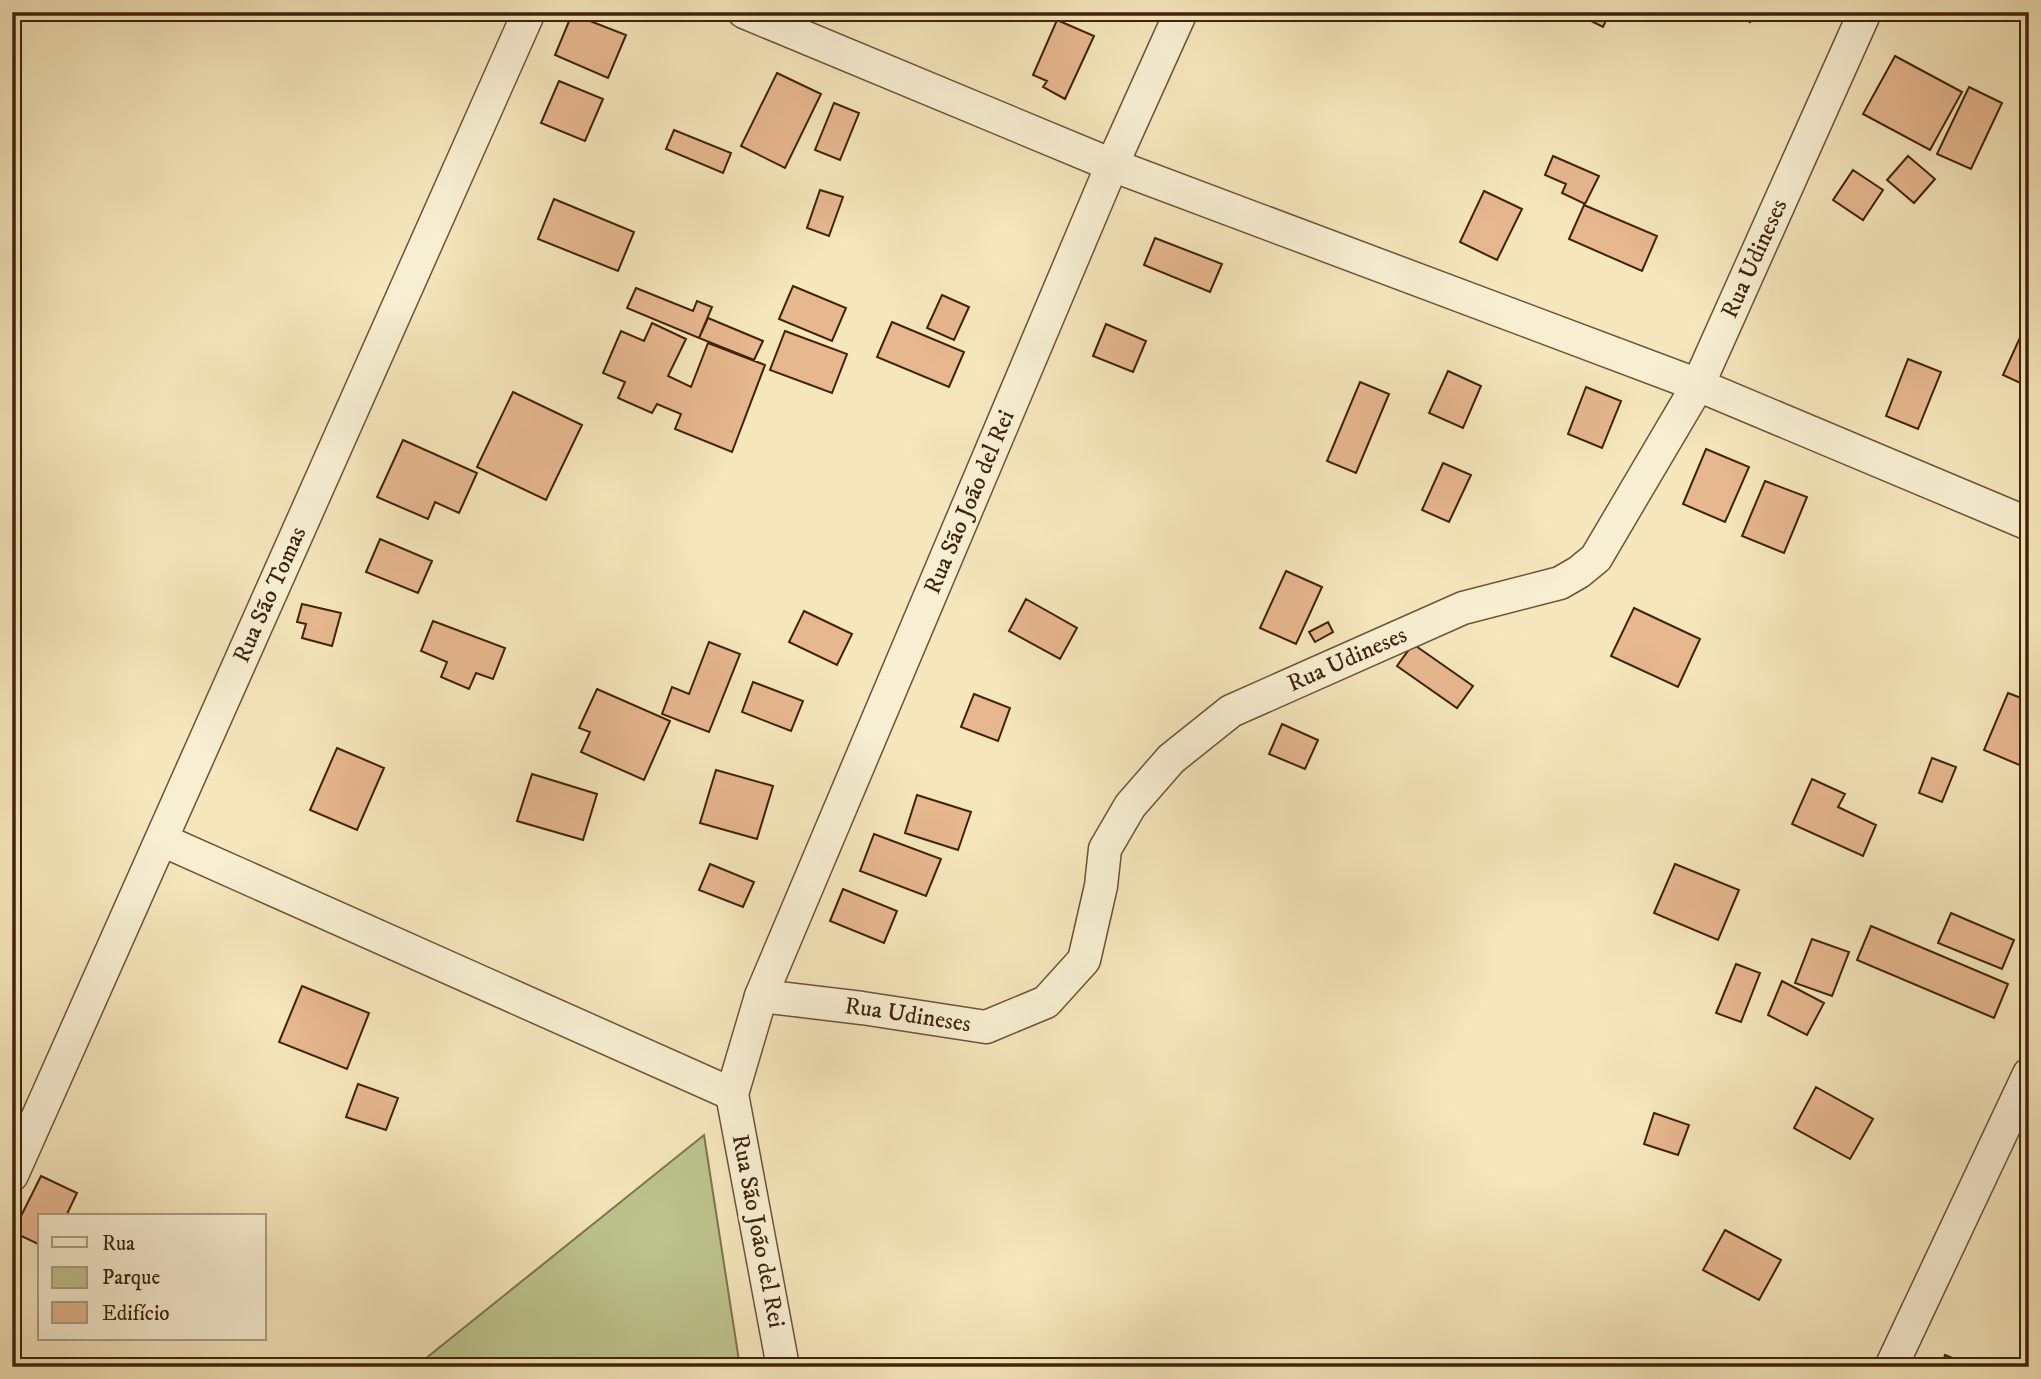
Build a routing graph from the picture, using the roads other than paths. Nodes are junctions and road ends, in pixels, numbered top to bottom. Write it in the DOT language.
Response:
graph roads {
  1 [pos="529,12"];
  2 [pos="744,12"];
  3 [pos="1181,12"];
  4 [pos="1865,12"];
  5 [pos="1112,165"];
  6 [pos="1698,384"];
  7 [pos="2029,524"];
  8 [pos="162,840"];
  9 [pos="761,996"];
  10 [pos="2029,1074"];
  11 [pos="732,1094"];
  12 [pos="12,1175"];
  13 [pos="783,1367"];
  14 [pos="1891,1367"];
  1 -- 8 [label="street, Rua São Tomas"];
  2 -- 5 [label="street"];
  3 -- 5 [label="street, Rua São João del Rei"];
  4 -- 6 [label="street, Rua Udineses"];
  5 -- 6 [label="street"];
  5 -- 9 [label="street, Rua São João del Rei"];
  6 -- 7 [label="street"];
  6 -- 9 [label="street, Rua Udineses"];
  8 -- 11 [label="street"];
  8 -- 12 [label="street, Rua São Tomas"];
  9 -- 11 [label="street"];
  10 -- 14 [label="street"];
  11 -- 13 [label="street, Rua São João del Rei"];
}
